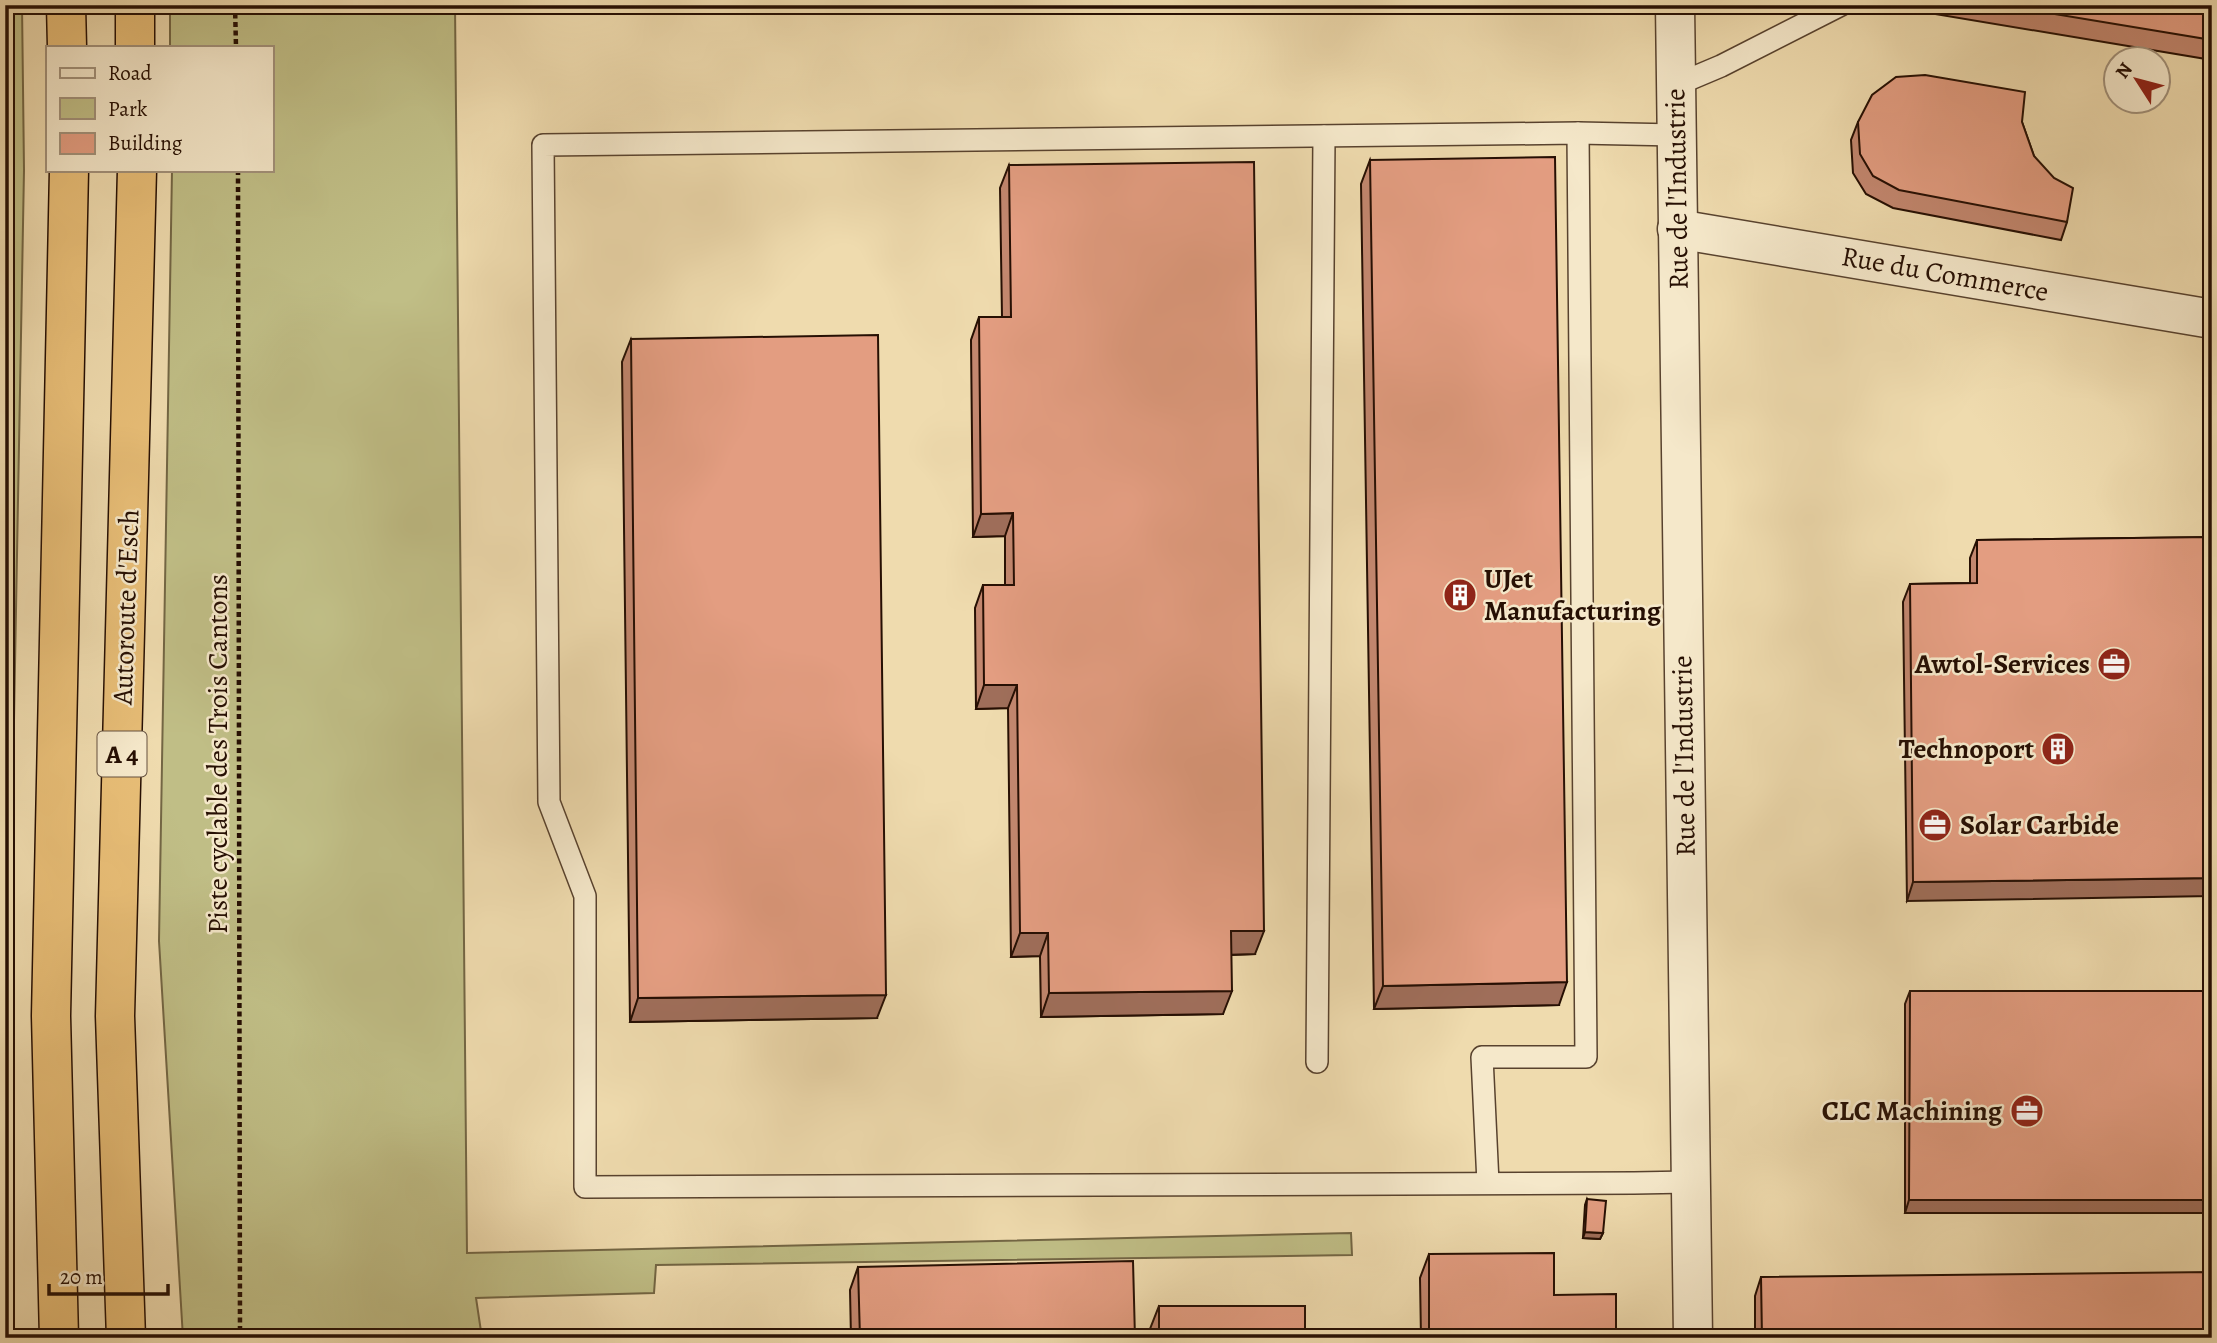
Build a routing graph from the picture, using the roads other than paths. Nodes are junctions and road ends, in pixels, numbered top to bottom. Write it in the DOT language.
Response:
graph roads {
  1 [pos="66,5"];
  2 [pos="135,5"];
  3 [pos="1675,5"];
  4 [pos="1840,5"];
  5 [pos="67,46"];
  6 [pos="135,46"];
  7 [pos="1676,85"];
  8 [pos="1578,133"];
  9 [pos="1676,135"];
  10 [pos="1325,136"];
  11 [pos="69,172"];
  12 [pos="138,172"];
  13 [pos="1677,229"];
  14 [pos="2212,319"];
  15 [pos="115,1016"];
  16 [pos="1317,1062"];
  17 [pos="1689,1182"];
  18 [pos="1488,1183"];
  19 [pos="59,1338"];
  20 [pos="126,1338"];
  21 [pos="148,1338"];
  22 [pos="1693,1338"];
  1 -- 5 [label="highway"];
  2 -- 6 [label="highway"];
  3 -- 7 [label="street, Rue de l'Industrie"];
  4 -- 7 [label="lane"];
  7 -- 9 [label="street, Rue de l'Industrie"];
  8 -- 9 [label="lane"];
  8 -- 10 [label="lane"];
  8 -- 18 [label="lane"];
  9 -- 13 [label="street, Rue de l'Industrie"];
  10 -- 16 [label="lane"];
  10 -- 18 [label="lane"];
  11 -- 19 [label="highway, A 4"];
  12 -- 15 [label="highway, Autoroute d'Esch / A 4"];
  13 -- 14 [label="street, Rue du Commerce"];
  13 -- 17 [label="street, Rue de l'Industrie"];
  15 -- 20 [label="highway, Autoroute d'Esch / A 4"];
  15 -- 21 [label="highway, A 4"];
  17 -- 18 [label="lane"];
  17 -- 22 [label="street, Rue de l'Industrie"];
}
